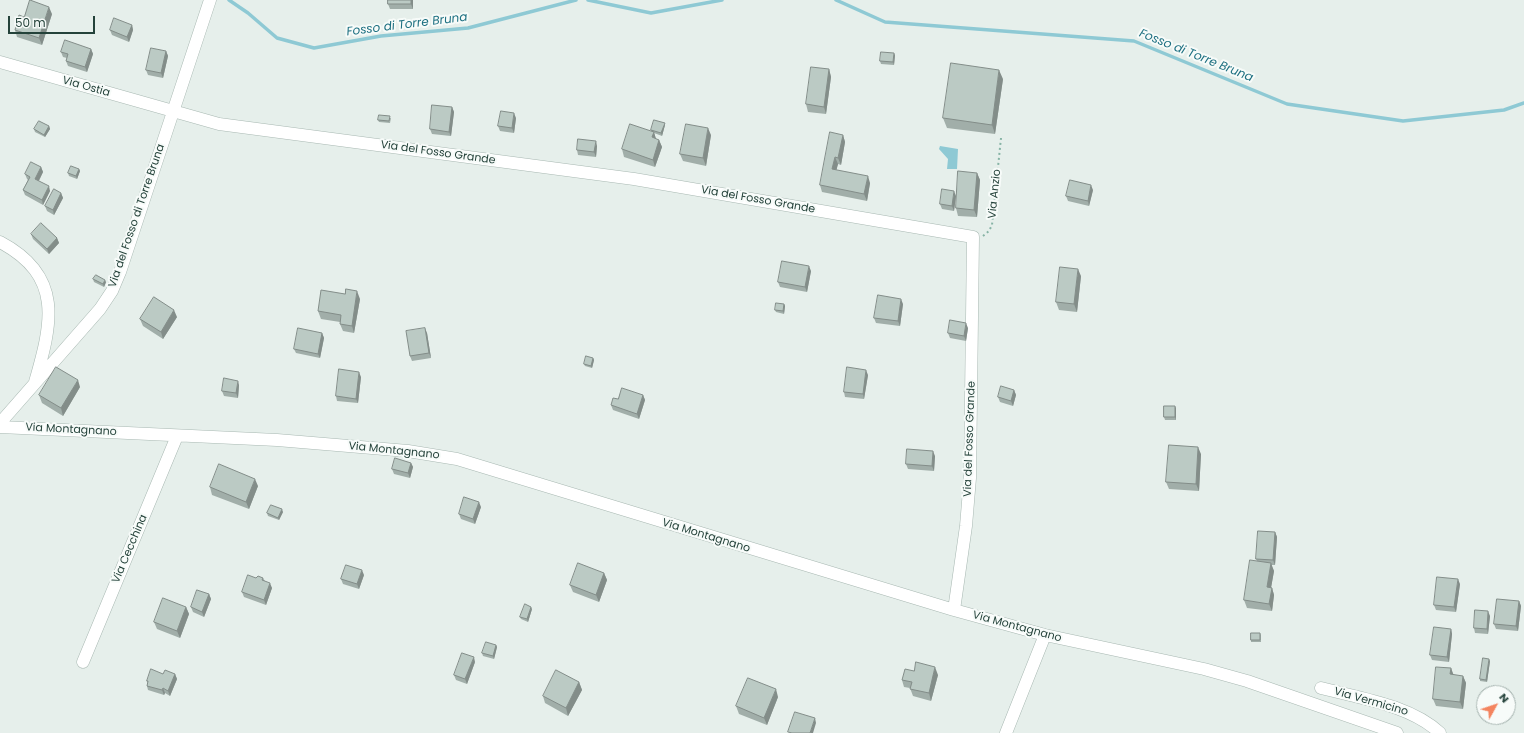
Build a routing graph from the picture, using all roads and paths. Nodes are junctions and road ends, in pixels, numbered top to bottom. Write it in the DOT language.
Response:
graph roads {
  1 [pos="209,2"];
  2 [pos="0,62"];
  3 [pos="173,112"];
  4 [pos="1001,138"];
  5 [pos="977,237"];
  6 [pos="0,242"];
  7 [pos="34,387"];
  8 [pos="0,423"];
  9 [pos="0,427"];
  10 [pos="177,436"];
  11 [pos="954,610"];
  12 [pos="1045,635"];
  13 [pos="83,662"];
  14 [pos="1321,688"];
  15 [pos="1006,733"];
  16 [pos="1397,733"];
  17 [pos="1440,733"];
  1 -- 3 [label="street, Via del Fosso di Torre Bruna"];
  2 -- 3 [label="street, Via Ostia"];
  3 -- 5 [label="street, Via del Fosso Grande"];
  3 -- 7 [label="street, Via del Fosso di Torre Bruna"];
  4 -- 5 [label="path, Via Anzio"];
  5 -- 11 [label="street, Via del Fosso Grande"];
  6 -- 7 [label="street"];
  7 -- 8 [label="street, Via del Fosso di Torre Bruna"];
  9 -- 10 [label="street, Via Montagnano"];
  10 -- 11 [label="street, Via Montagnano"];
  10 -- 13 [label="street, Via Cecchina"];
  11 -- 12 [label="street, Via Montagnano"];
  12 -- 15 [label="street"];
  12 -- 16 [label="street, Via Montagnano"];
  14 -- 17 [label="street, Via Vermicino"];
}
